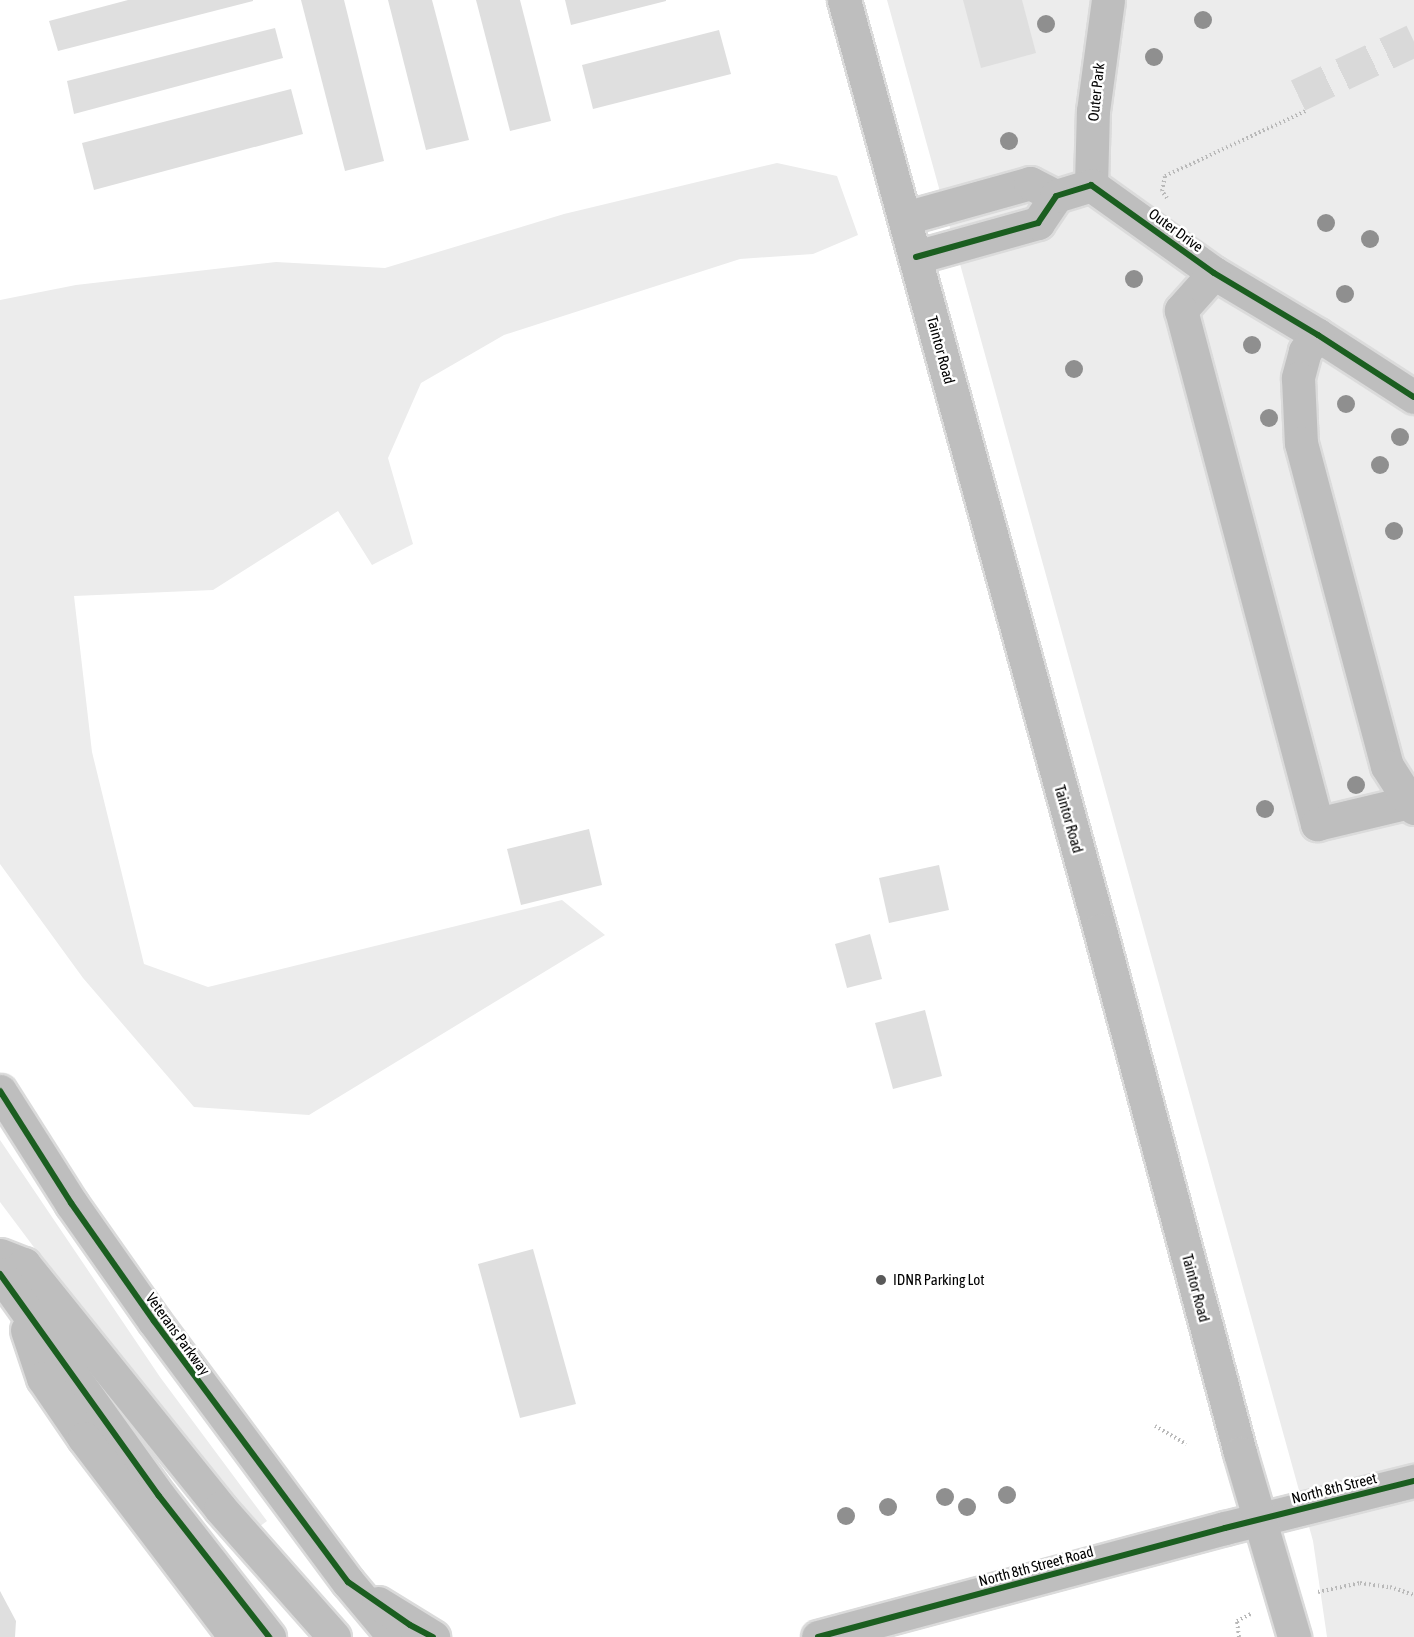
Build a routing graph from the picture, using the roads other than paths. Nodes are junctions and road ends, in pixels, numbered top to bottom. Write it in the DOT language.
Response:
graph roads {
  1 [pos="844,0"];
  2 [pos="1108,0"];
  3 [pos="1090,185"];
  4 [pos="1056,196"];
  5 [pos="905,218"];
  6 [pos="916,258"];
  7 [pos="1214,273"];
  8 [pos="1318,335"];
  9 [pos="1414,397"];
  10 [pos="1411,805"];
  11 [pos="0,1091"];
  12 [pos="0,1255"];
  13 [pos="9,1287"];
  14 [pos="1414,1481"];
  15 [pos="1261,1519"];
  16 [pos="348,1582"];
  17 [pos="235,1637"];
  18 [pos="269,1637"];
  19 [pos="334,1637"];
  20 [pos="394,1637"];
  21 [pos="433,1637"];
  22 [pos="818,1637"];
  23 [pos="1294,1637"];
  1 -- 5 [label="main road, Taintor Road"];
  2 -- 3 [label="main road, Outer Park"];
  3 -- 4 [label="main road"];
  3 -- 7 [label="main road, Outer Drive"];
  4 -- 5 [label="main road"];
  4 -- 6 [label="main road"];
  5 -- 6 [label="main road, Taintor Road"];
  6 -- 15 [label="main road, Taintor Road"];
  7 -- 8 [label="main road, Outer Drive"];
  7 -- 10 [label="main road"];
  8 -- 9 [label="main road, Outer Drive"];
  8 -- 10 [label="main road"];
  11 -- 16 [label="main road, Veterans Parkway"];
  12 -- 19 [label="main road"];
  13 -- 17 [label="main road"];
  13 -- 18 [label="main road"];
  14 -- 15 [label="main road, North 8th Street"];
  15 -- 22 [label="main road, North 8th Street Road"];
  15 -- 23 [label="main road, Taintor Road"];
  16 -- 20 [label="main road, Veterans Parkway"];
  16 -- 21 [label="main road"];
}
